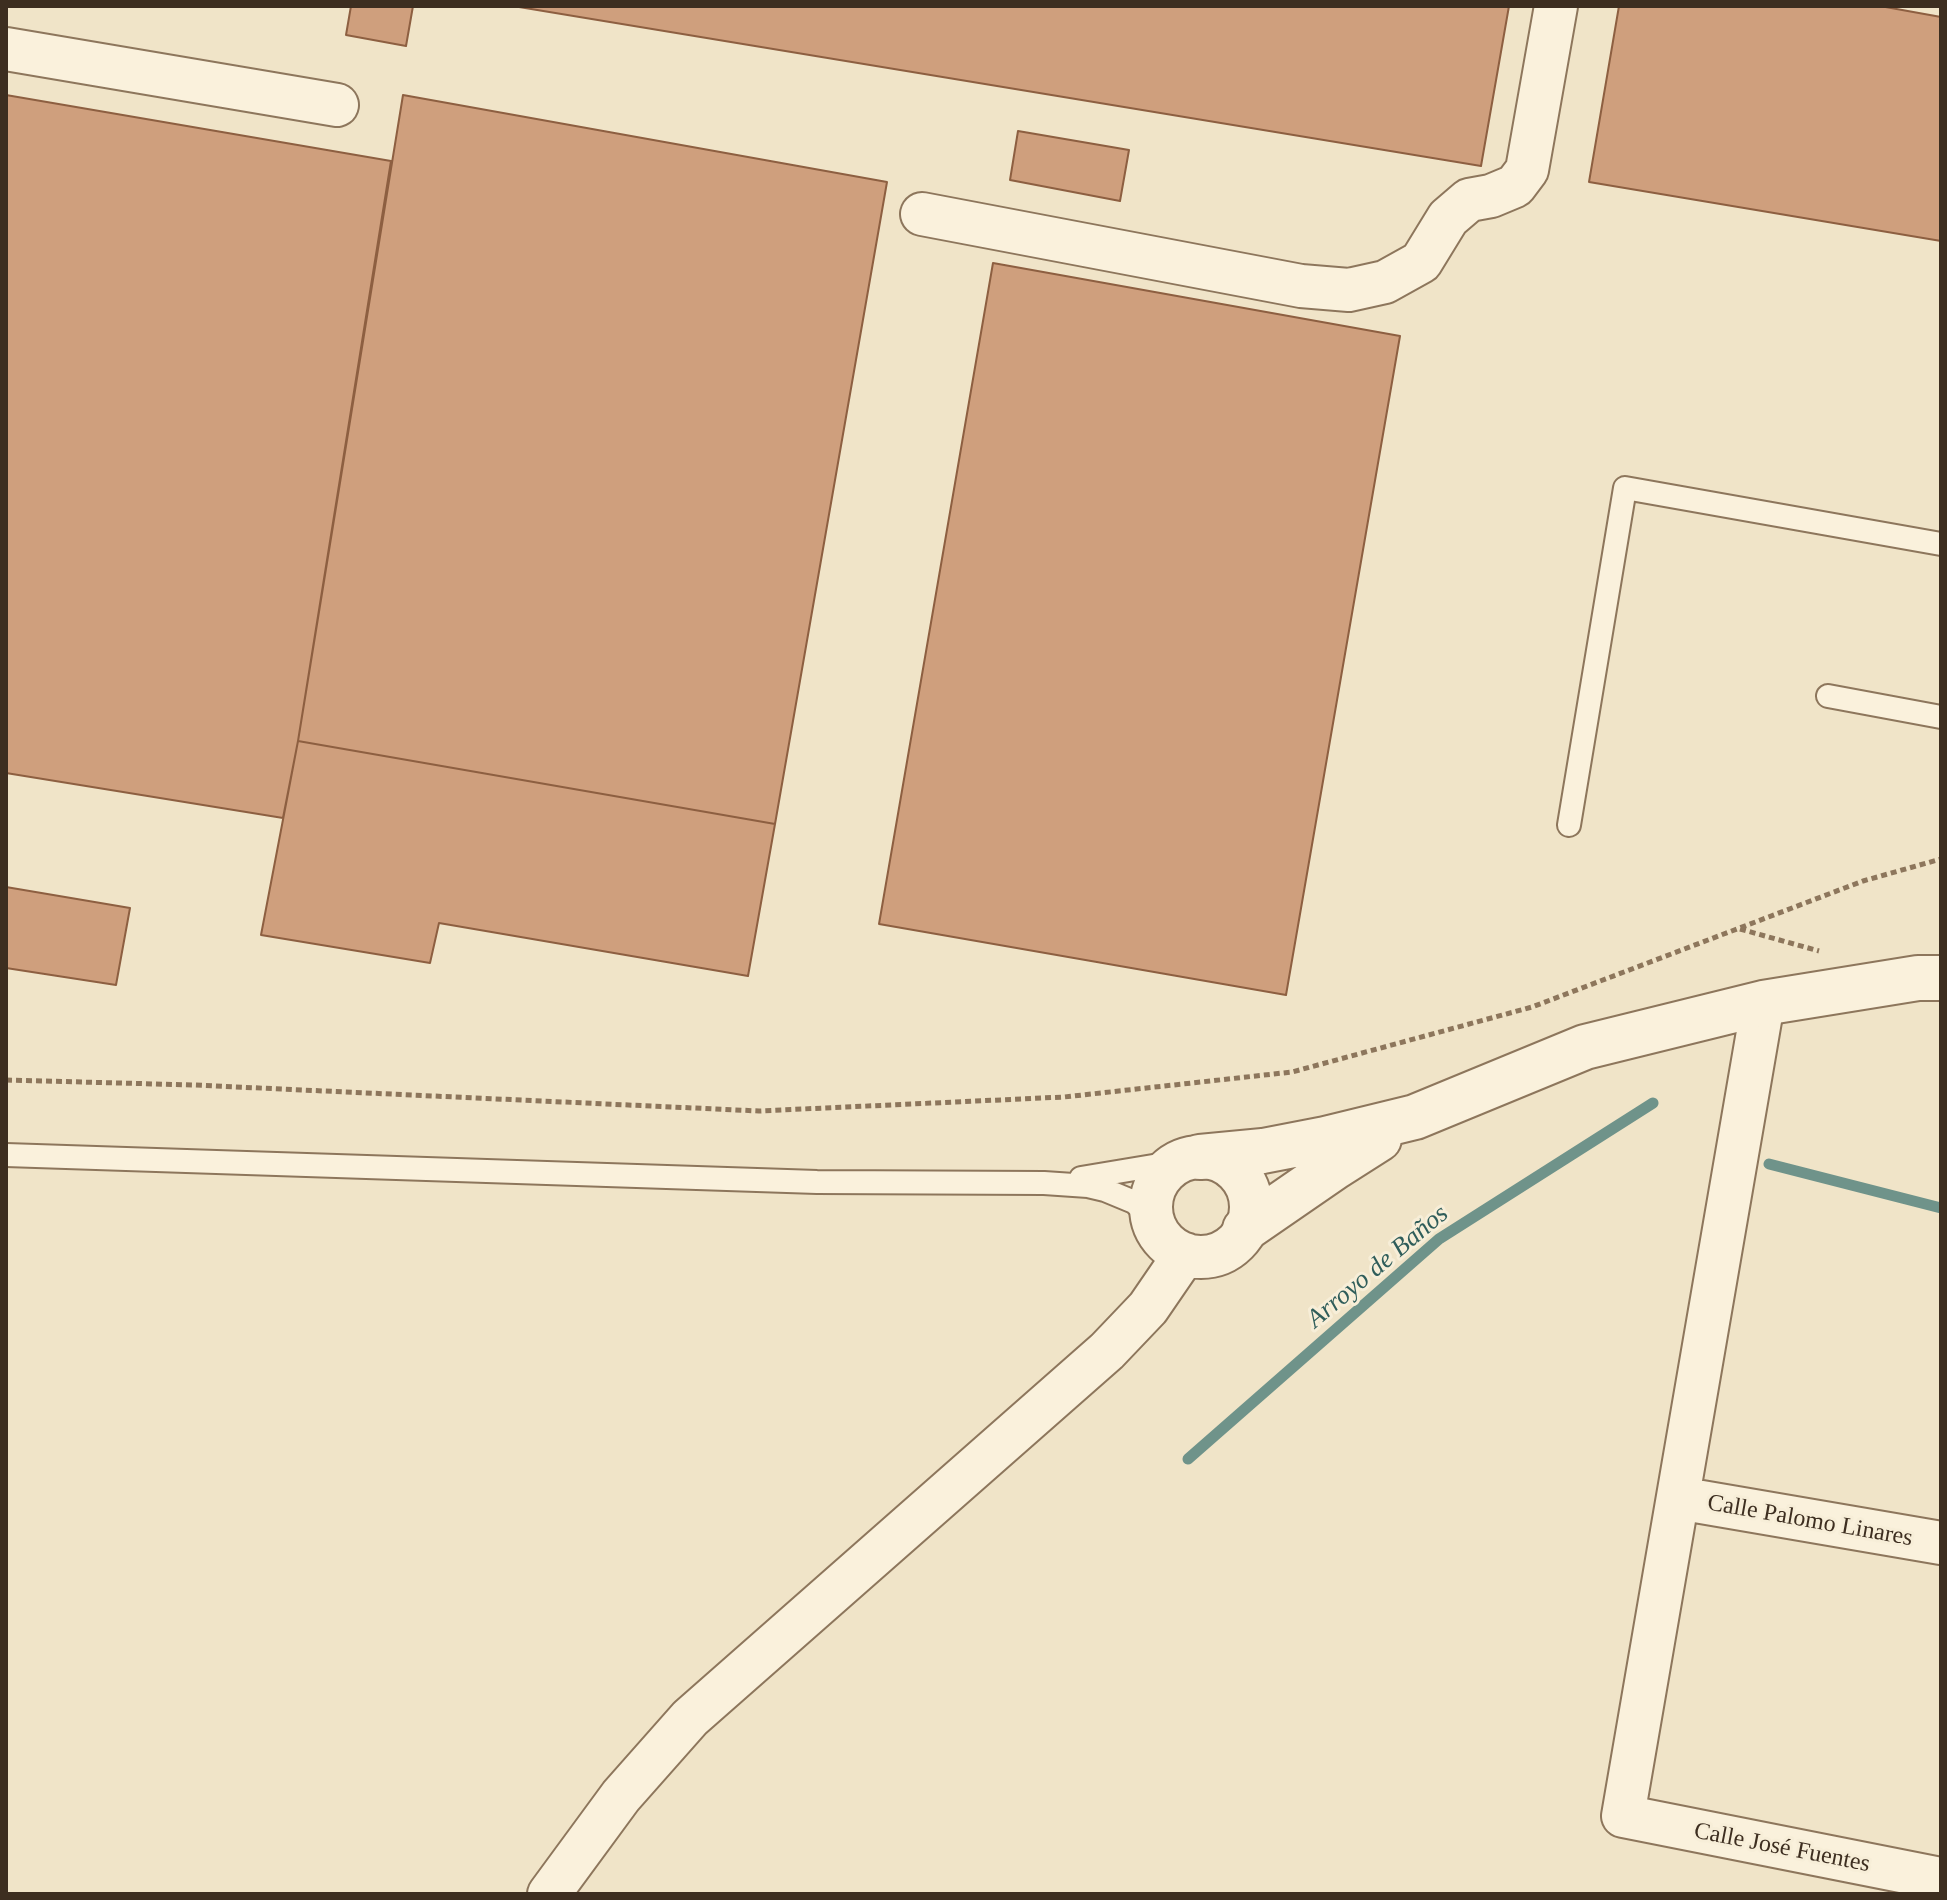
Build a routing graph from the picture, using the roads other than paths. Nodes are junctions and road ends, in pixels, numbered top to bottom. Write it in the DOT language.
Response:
graph roads {
  1 [pos="1556,6"];
  2 [pos="6,49"];
  3 [pos="337,105"];
  4 [pos="922,214"];
  5 [pos="1941,544"];
  6 [pos="1828,696"];
  7 [pos="1941,717"];
  8 [pos="1569,825"];
  9 [pos="1941,978"];
  10 [pos="1763,1003"];
  11 [pos="1415,1117"];
  12 [pos="6,1155"];
  13 [pos="1191,1159"];
  14 [pos="1044,1183"];
  15 [pos="1152,1218"];
  16 [pos="1245,1229"];
  17 [pos="1185,1254"];
  18 [pos="1678,1498"];
  19 [pos="1941,1543"];
  20 [pos="1941,1879"];
  21 [pos="549,1894"];
  1 -- 4 [label="street"];
  2 -- 3 [label="street"];
  5 -- 8 [label="lane"];
  6 -- 7 [label="lane"];
  9 -- 10 [label="street"];
  10 -- 11 [label="street"];
  10 -- 18 [label="street"];
  11 -- 13 [label="street"];
  11 -- 16 [label="street"];
  12 -- 14 [label="lane"];
  13 -- 14 [label="lane"];
  13 -- 15 [label="street"];
  13 -- 16 [label="street"];
  14 -- 15 [label="lane"];
  15 -- 17 [label="street"];
  16 -- 17 [label="street"];
  17 -- 21 [label="street"];
  18 -- 19 [label="street, Calle Palomo Linares"];
  18 -- 20 [label="street, Calle José Fuentes"];
}
